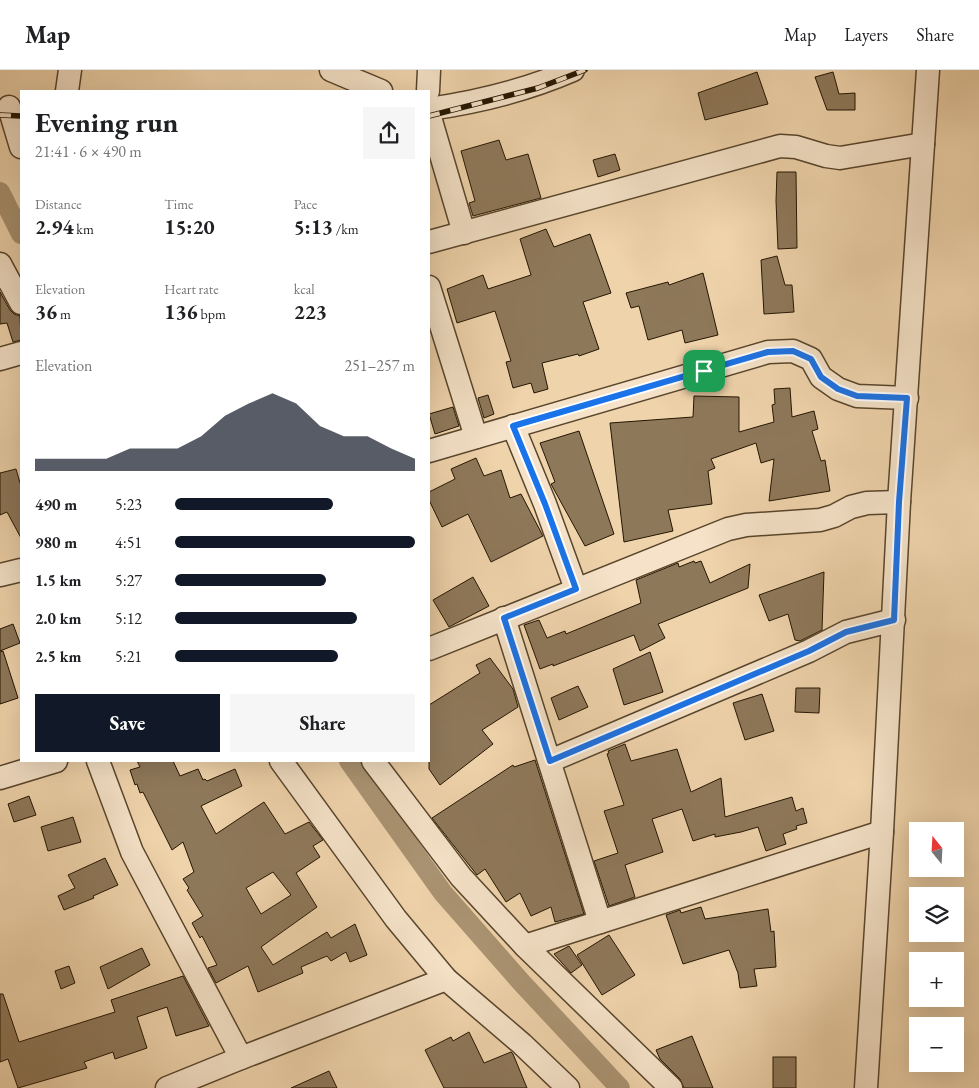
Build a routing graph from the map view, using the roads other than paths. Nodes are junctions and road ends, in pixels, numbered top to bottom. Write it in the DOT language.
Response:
graph roads {
  1 [pos="70,70"];
  2 [pos="330,70"];
  3 [pos="429,70"];
  4 [pos="572,70"];
  5 [pos="928,70"];
  6 [pos="67,90"];
  7 [pos="379,90"];
  8 [pos="428,90"];
  9 [pos="10,107"];
  10 [pos="430,109"];
  11 [pos="430,117"];
  12 [pos="20,143"];
  13 [pos="923,144"];
  14 [pos="464,233"];
  15 [pos="430,242"];
  16 [pos="0,264"];
  17 [pos="430,290"];
  18 [pos="20,301"];
  19 [pos="20,353"];
  20 [pos="0,360"];
  21 [pos="907,398"];
  22 [pos="513,426"];
  23 [pos="476,436"];
  24 [pos="430,451"];
  25 [pos="899,502"];
  26 [pos="20,570"];
  27 [pos="0,575"];
  28 [pos="576,589"];
  29 [pos="504,618"];
  30 [pos="894,620"];
  31 [pos="430,649"];
  32 [pos="550,761"];
  33 [pos="53,762"];
  34 [pos="98,762"];
  35 [pos="282,762"];
  36 [pos="373,762"];
  37 [pos="0,778"];
  38 [pos="882,832"];
  39 [pos="600,922"];
  40 [pos="525,946"];
  41 [pos="446,979"];
  42 [pos="241,1058"];
  43 [pos="167,1088"];
  44 [pos="568,1088"];
  45 [pos="672,1088"];
  46 [pos="866,1088"];
  1 -- 6 [label="street"];
  2 -- 7 [label="street"];
  3 -- 8 [label="street"];
  4 -- 10 [label="street"];
  5 -- 13 [label="street"];
  9 -- 12 [label="street"];
  11 -- 14 [label="street"];
  13 -- 14 [label="street"];
  13 -- 21 [label="street"];
  14 -- 15 [label="street"];
  16 -- 18 [label="street"];
  17 -- 23 [label="street"];
  19 -- 20 [label="street"];
  21 -- 22 [label="street"];
  21 -- 25 [label="street"];
  22 -- 23 [label="street"];
  22 -- 28 [label="street"];
  23 -- 24 [label="street"];
  25 -- 28 [label="street"];
  25 -- 30 [label="street"];
  26 -- 27 [label="street"];
  28 -- 29 [label="street"];
  29 -- 31 [label="street"];
  29 -- 32 [label="street"];
  30 -- 32 [label="street"];
  30 -- 38 [label="street"];
  32 -- 39 [label="street"];
  33 -- 37 [label="street"];
  34 -- 42 [label="street"];
  35 -- 41 [label="street"];
  36 -- 40 [label="street"];
  38 -- 39 [label="street"];
  38 -- 46 [label="street"];
  39 -- 40 [label="street"];
  40 -- 45 [label="street"];
  41 -- 42 [label="street"];
  41 -- 44 [label="street"];
  42 -- 43 [label="street"];
}
